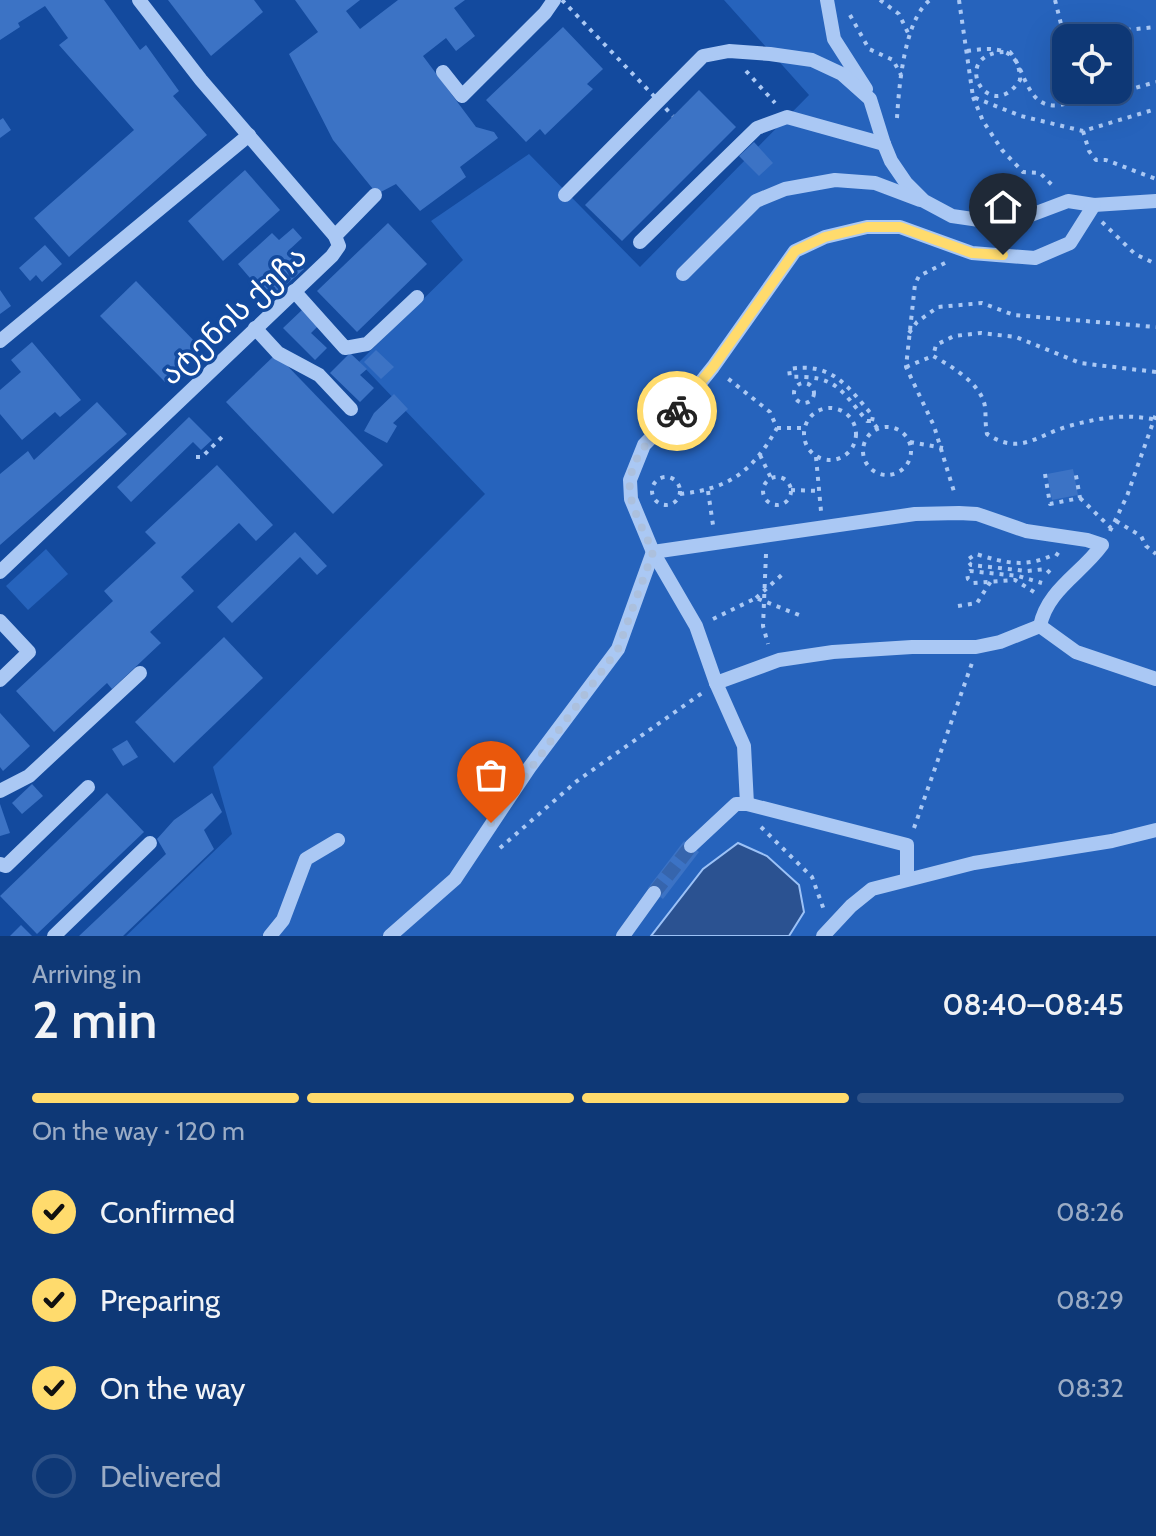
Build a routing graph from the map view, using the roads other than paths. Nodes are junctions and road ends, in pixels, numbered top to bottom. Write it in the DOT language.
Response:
graph roads {
  1 [pos="139,0"];
  2 [pos="554,0"];
  3 [pos="827,0"];
  4 [pos="443,72"];
  5 [pos="870,99"];
  6 [pos="249,135"];
  7 [pos="884,144"];
  8 [pos="375,195"];
  9 [pos="565,195"];
  10 [pos="924,201"];
  11 [pos="1156,201"];
  12 [pos="1094,205"];
  13 [pos="335,236"];
  14 [pos="640,242"];
  15 [pos="683,274"];
  16 [pos="294,291"];
  17 [pos="417,297"];
  18 [pos="255,328"];
  19 [pos="0,341"];
  20 [pos="351,409"];
  21 [pos="653,552"];
  22 [pos="0,572"];
  23 [pos="0,621"];
  24 [pos="1040,626"];
  25 [pos="140,673"];
  26 [pos="1156,679"];
  27 [pos="0,680"];
  28 [pos="716,683"];
  29 [pos="88,787"];
  30 [pos="0,791"];
  31 [pos="742,804"];
  32 [pos="1156,830"];
  33 [pos="338,840"];
  34 [pos="150,843"];
  35 [pos="691,846"];
  36 [pos="0,864"];
  37 [pos="907,878"];
  38 [pos="654,893"];
  39 [pos="822,929"];
  40 [pos="54,936"];
  41 [pos="270,936"];
  42 [pos="390,936"];
  43 [pos="623,936"];
  1 -- 6 [label="street, ატენის ქუჩა"];
  2 -- 4 [label="street"];
  3 -- 5 [label="street"];
  5 -- 7 [label="street"];
  5 -- 9 [label="street"];
  6 -- 13 [label="street, ატენის ქუჩა"];
  6 -- 19 [label="street"];
  7 -- 10 [label="street"];
  7 -- 14 [label="street"];
  8 -- 13 [label="street"];
  10 -- 12 [label="street"];
  10 -- 15 [label="street"];
  11 -- 12 [label="street"];
  12 -- 21 [label="street"];
  13 -- 16 [label="street, ატენის ქუჩა"];
  16 -- 17 [label="street"];
  16 -- 18 [label="street, ატენის ქუჩა"];
  18 -- 20 [label="street"];
  18 -- 22 [label="street, ატენის ქუჩა"];
  21 -- 24 [label="street"];
  21 -- 28 [label="street"];
  21 -- 42 [label="street"];
  23 -- 27 [label="street"];
  24 -- 26 [label="street"];
  24 -- 28 [label="street"];
  25 -- 30 [label="street"];
  28 -- 31 [label="street"];
  29 -- 36 [label="street"];
  31 -- 35 [label="street"];
  31 -- 37 [label="street"];
  32 -- 37 [label="street"];
  33 -- 41 [label="street"];
  34 -- 40 [label="street"];
  37 -- 39 [label="street"];
  38 -- 43 [label="street"];
}
